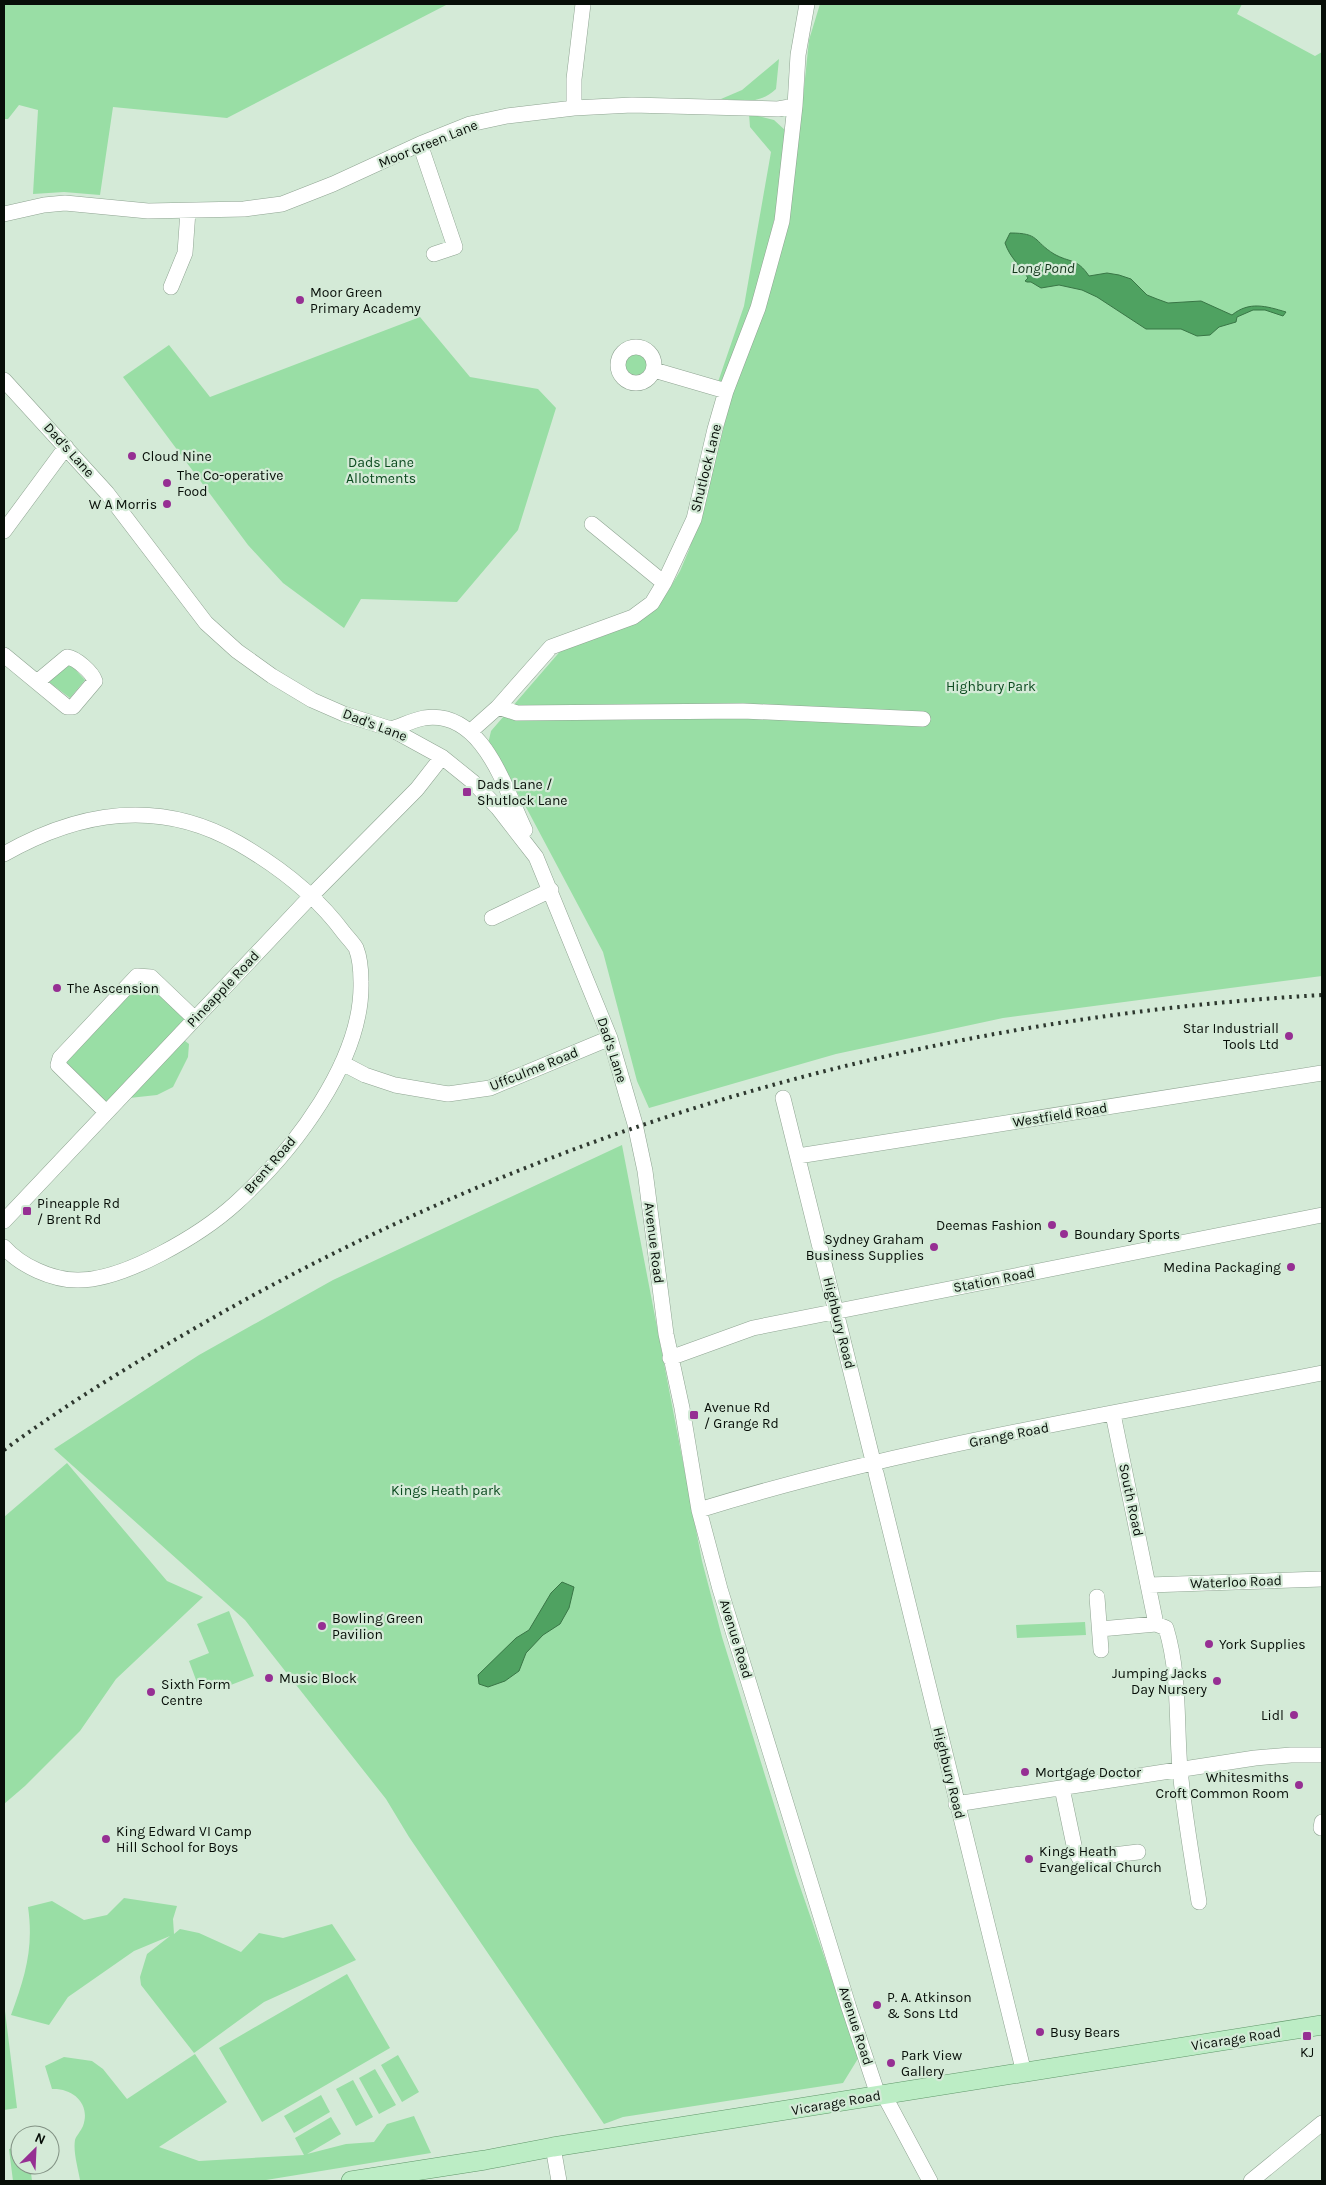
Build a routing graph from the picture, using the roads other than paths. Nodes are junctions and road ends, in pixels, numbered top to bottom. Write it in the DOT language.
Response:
graph roads {
  1 [pos="583,4"];
  2 [pos="808,6"];
  3 [pos="795,106"];
  4 [pos="574,108"];
  5 [pos="420,144"];
  6 [pos="188,211"];
  7 [pos="4,214"];
  8 [pos="434,254"];
  9 [pos="171,287"];
  10 [pos="654,370"];
  11 [pos="4,380"];
  12 [pos="726,391"];
  13 [pos="66,447"];
  14 [pos="592,524"];
  15 [pos="4,531"];
  16 [pos="664,583"];
  17 [pos="4,655"];
  18 [pos="37,682"];
  19 [pos="498,707"];
  20 [pos="923,719"];
  21 [pos="391,729"];
  22 [pos="471,731"];
  23 [pos="442,757"];
  24 [pos="4,854"];
  25 [pos="536,857"];
  26 [pos="551,890"];
  27 [pos="311,896"];
  28 [pos="492,918"];
  29 [pos="194,1019"];
  30 [pos="610,1038"];
  31 [pos="342,1063"];
  32 [pos="1322,1073"];
  33 [pos="783,1098"];
  34 [pos="106,1112"];
  35 [pos="798,1156"];
  36 [pos="645,1171"];
  37 [pos="1322,1215"];
  38 [pos="4,1221"];
  39 [pos="4,1248"];
  40 [pos="836,1312"];
  41 [pos="670,1358"];
  42 [pos="1322,1373"];
  43 [pos="1114,1414"];
  44 [pos="875,1467"];
  45 [pos="699,1510"];
  46 [pos="1322,1579"];
  47 [pos="1149,1585"];
  48 [pos="1097,1597"];
  49 [pos="1156,1624"];
  50 [pos="1100,1629"];
  51 [pos="1101,1650"];
  52 [pos="1322,1756"];
  53 [pos="1180,1769"];
  54 [pos="1062,1788"];
  55 [pos="956,1804"];
  56 [pos="1138,1852"];
  57 [pos="1199,1902"];
  58 [pos="1322,2025"];
  59 [pos="1024,2073"];
  60 [pos="881,2095"];
  61 [pos="1322,2123"];
  62 [pos="553,2147"];
  63 [pos="351,2181"];
  64 [pos="559,2181"];
  65 [pos="930,2181"];
  66 [pos="1251,2181"];
  1 -- 4 [label="street"];
  2 -- 3 [label="street"];
  3 -- 4 [label="street, Moor Green Lane"];
  3 -- 12 [label="street, Shutlock Lane"];
  4 -- 5 [label="street, Moor Green Lane"];
  5 -- 6 [label="street, Moor Green Lane"];
  5 -- 8 [label="street"];
  6 -- 7 [label="street, Moor Green Lane"];
  6 -- 9 [label="street"];
  10 -- 12 [label="street"];
  11 -- 13 [label="street, Dad's Lane"];
  12 -- 16 [label="street, Shutlock Lane"];
  13 -- 15 [label="street"];
  13 -- 21 [label="street, Dad's Lane"];
  14 -- 16 [label="street"];
  16 -- 19 [label="street, Shutlock Lane"];
  17 -- 18 [label="street"];
  19 -- 20 [label="street"];
  19 -- 22 [label="street, Shutlock Lane"];
  21 -- 22 [label="street"];
  21 -- 23 [label="street, Dad's Lane"];
  22 -- 25 [label="street"];
  23 -- 25 [label="street, Dad's Lane"];
  23 -- 27 [label="street, Pineapple Road"];
  24 -- 27 [label="street, Brent Road"];
  25 -- 26 [label="street, Dad's Lane"];
  26 -- 28 [label="street"];
  26 -- 30 [label="street, Dad's Lane"];
  27 -- 29 [label="street, Pineapple Road"];
  27 -- 31 [label="street, Brent Road"];
  29 -- 34 [label="street, Pineapple Road"];
  29 -- 34 [label="street"];
  30 -- 31 [label="street, Uffculme Road"];
  30 -- 36 [label="street, Dad's Lane"];
  31 -- 39 [label="street, Brent Road"];
  32 -- 35 [label="street, Westfield Road"];
  33 -- 35 [label="street, Highbury Road"];
  34 -- 38 [label="street, Pineapple Road"];
  35 -- 40 [label="street, Highbury Road"];
  36 -- 41 [label="street, Avenue Road"];
  37 -- 40 [label="street, Station Road"];
  40 -- 41 [label="street, Station Road"];
  40 -- 44 [label="street, Highbury Road"];
  41 -- 45 [label="street, Avenue Road"];
  42 -- 43 [label="street, Grange Road"];
  43 -- 44 [label="street, Grange Road"];
  43 -- 47 [label="street, South Road"];
  44 -- 45 [label="street, Grange Road"];
  44 -- 55 [label="street, Highbury Road"];
  45 -- 60 [label="street, Avenue Road"];
  46 -- 47 [label="street, Waterloo Road"];
  47 -- 49 [label="street, South Road"];
  48 -- 50 [label="street"];
  49 -- 50 [label="street"];
  49 -- 53 [label="street"];
  50 -- 51 [label="street"];
  52 -- 53 [label="street"];
  53 -- 54 [label="street"];
  53 -- 57 [label="street"];
  54 -- 55 [label="street"];
  54 -- 56 [label="street"];
  55 -- 59 [label="street, Highbury Road"];
  58 -- 59 [label="main road, Vicarage Road"];
  59 -- 60 [label="main road, Vicarage Road"];
  60 -- 62 [label="main road, Vicarage Road"];
  60 -- 65 [label="street, Avenue Road"];
  61 -- 66 [label="street"];
  62 -- 63 [label="main road, Vicarage Road"];
  62 -- 64 [label="street"];
}
